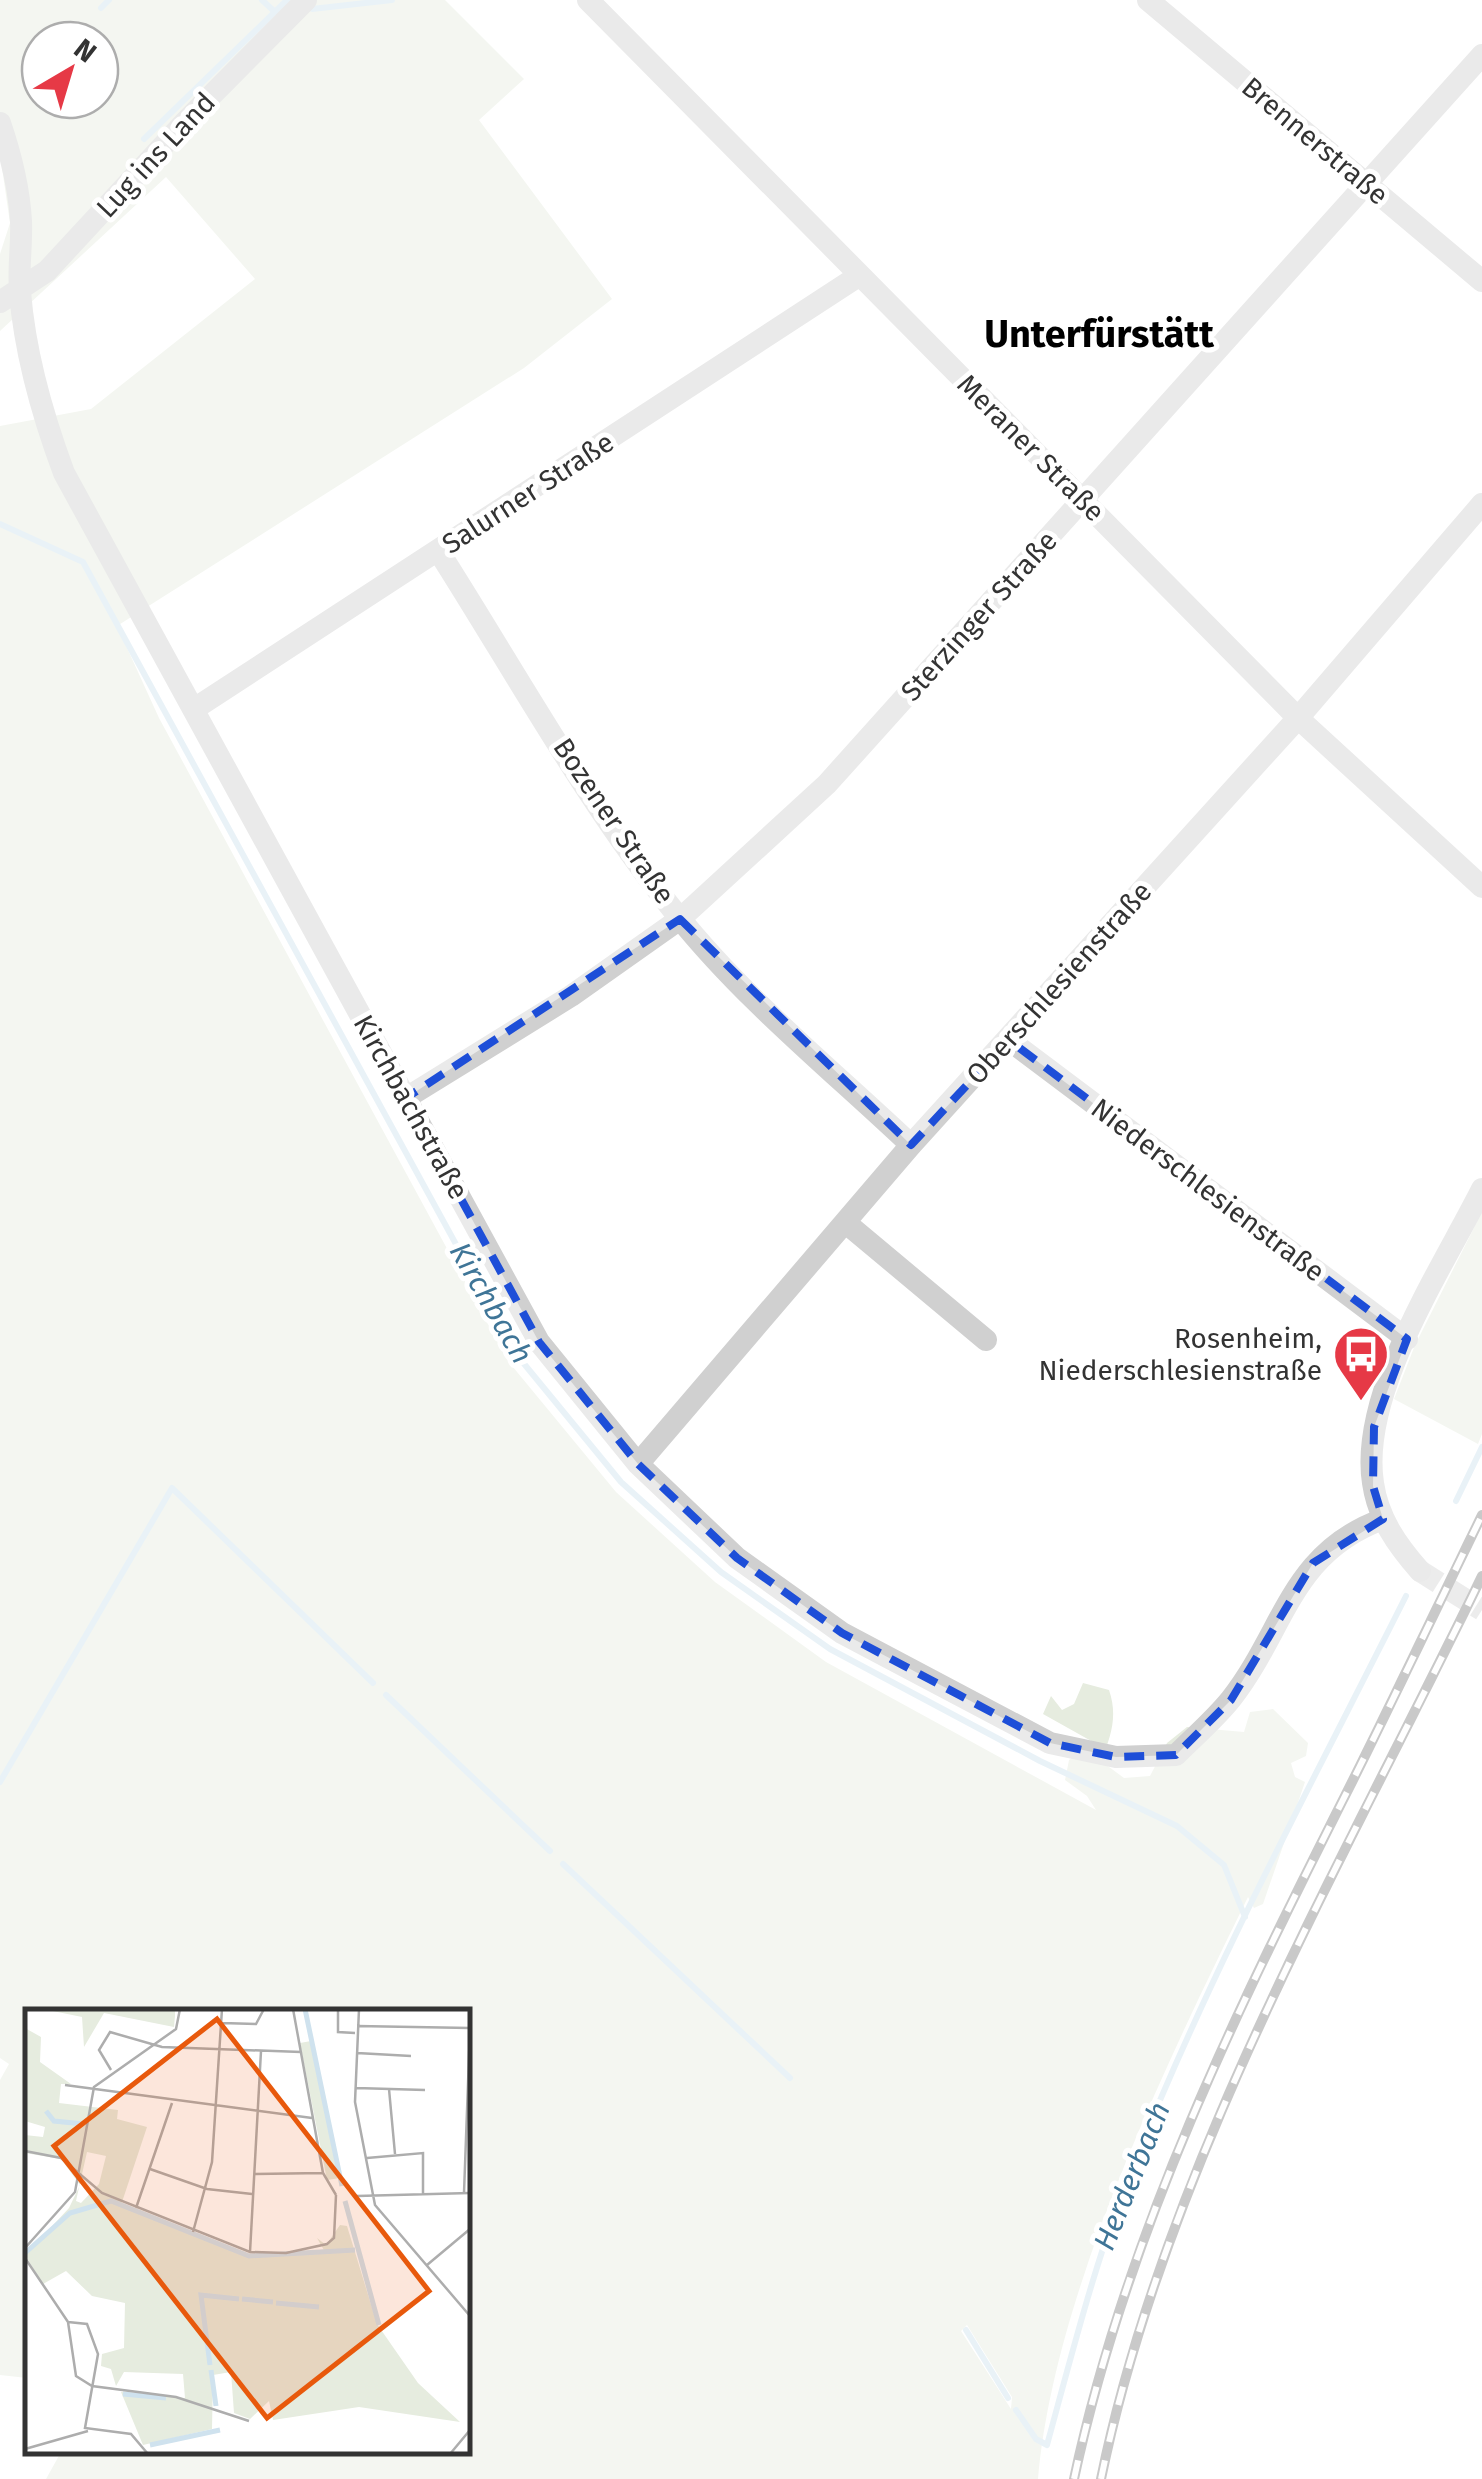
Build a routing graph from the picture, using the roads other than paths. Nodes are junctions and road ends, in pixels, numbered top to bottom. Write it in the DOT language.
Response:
graph roads {
  1 [pos="306,0"];
  2 [pos="588,0"];
  3 [pos="1148,0"];
  4 [pos="1482,55"];
  5 [pos="0,123"];
  6 [pos="1366,184"];
  7 [pos="860,275"];
  8 [pos="1482,281"];
  9 [pos="10,296"];
  10 [pos="1083,500"];
  11 [pos="1482,504"];
  12 [pos="439,552"];
  13 [pos="194,709"];
  14 [pos="1298,718"];
  15 [pos="1482,887"];
  16 [pos="680,918"];
  17 [pos="1009,1040"];
  18 [pos="406,1098"];
  19 [pos="911,1146"];
  20 [pos="1482,1189"];
  21 [pos="846,1223"];
  22 [pos="1407,1339"];
  23 [pos="986,1340"];
  24 [pos="638,1464"];
  25 [pos="1383,1519"];
  26 [pos="1420,1571"];
  1 -- 9 [label="street, Lug ins Land"];
  2 -- 7 [label="street, Meraner Straße"];
  3 -- 6 [label="street, Brennerstraße"];
  4 -- 6 [label="street, Sterzinger Straße"];
  5 -- 9 [label="street, Kirchbachstraße"];
  6 -- 8 [label="street, Brennerstraße"];
  6 -- 10 [label="street, Sterzinger Straße"];
  7 -- 10 [label="street, Meraner Straße"];
  7 -- 12 [label="street, Salurner Straße"];
  9 -- 13 [label="street, Kirchbachstraße"];
  10 -- 14 [label="street, Meraner Straße"];
  10 -- 16 [label="street, Sterzinger Straße"];
  11 -- 14 [label="street, Oberschlesienstraße"];
  12 -- 13 [label="street, Salurner Straße"];
  12 -- 16 [label="street, Bozener Straße"];
  13 -- 18 [label="street, Kirchbachstraße"];
  14 -- 15 [label="street, Meraner Straße"];
  14 -- 17 [label="street, Oberschlesienstraße"];
  16 -- 18 [label="street, Sterzinger Straße"];
  16 -- 19 [label="street, Bozener Straße"];
  17 -- 19 [label="street, Oberschlesienstraße"];
  17 -- 22 [label="street, Niederschlesienstraße"];
  18 -- 24 [label="street, Kirchbachstraße"];
  19 -- 21 [label="street, Oberschlesienstraße"];
  20 -- 22 [label="street"];
  21 -- 23 [label="street"];
  21 -- 24 [label="street, Oberschlesienstraße"];
  22 -- 25 [label="street"];
  24 -- 25 [label="street, Kirchbachstraße"];
  25 -- 26 [label="street"];
}
